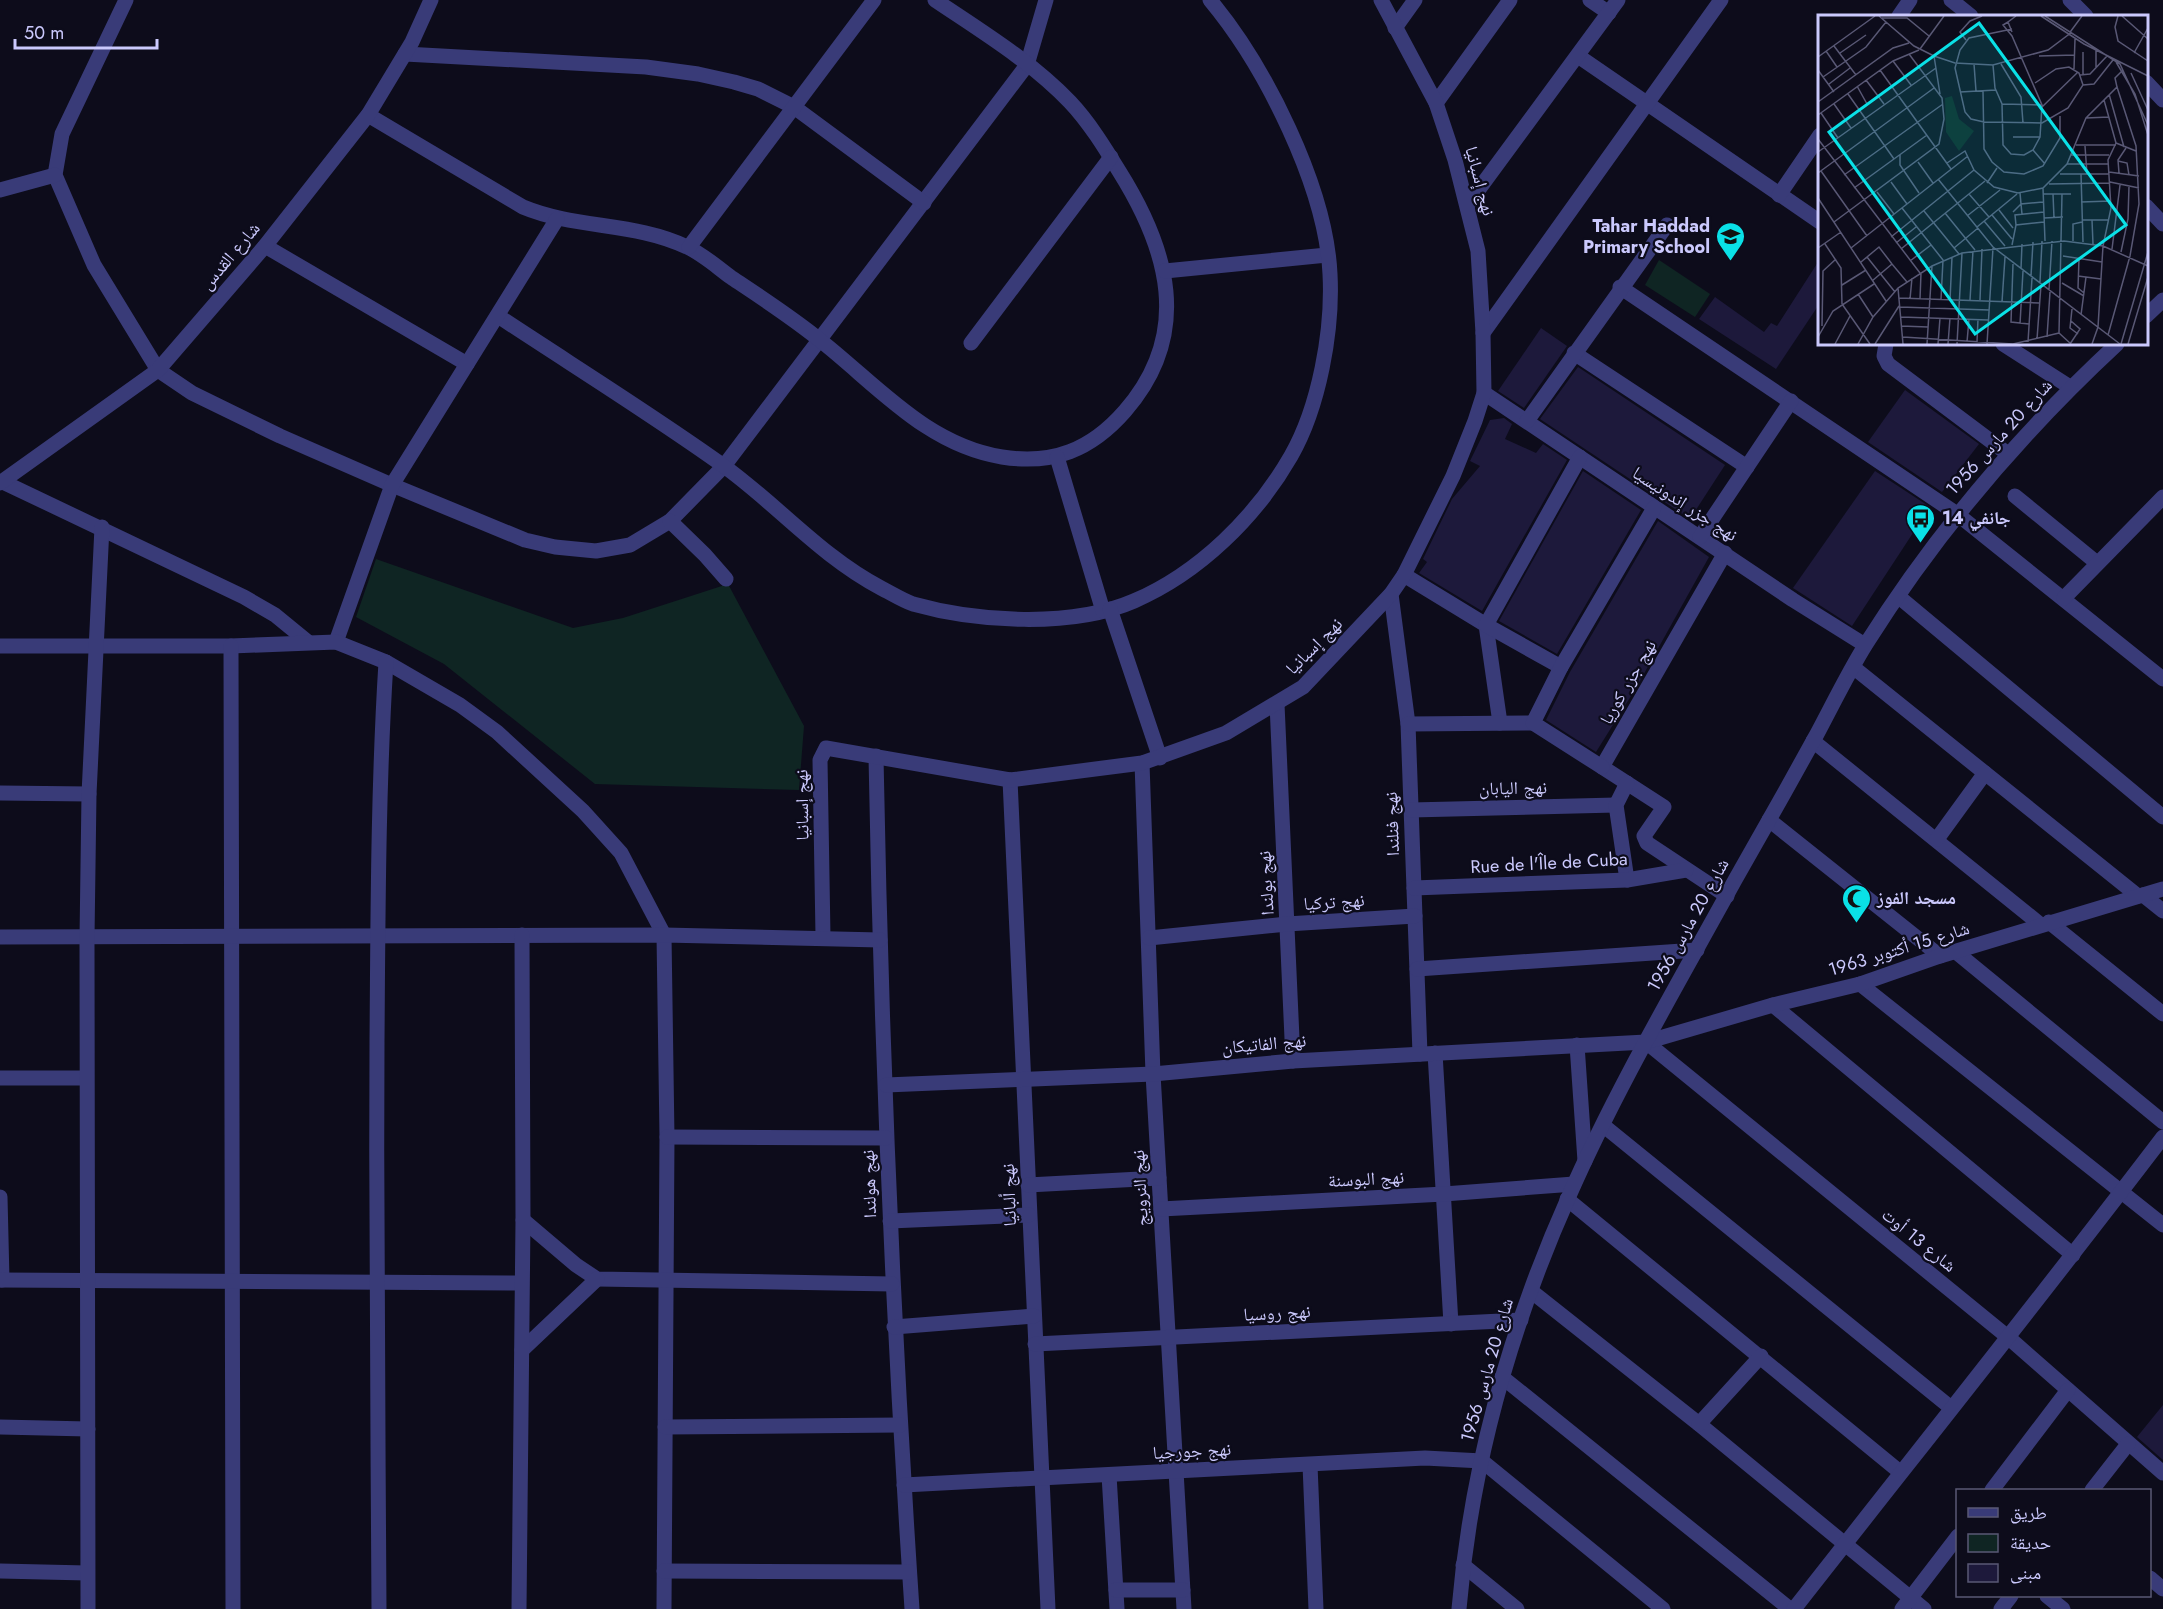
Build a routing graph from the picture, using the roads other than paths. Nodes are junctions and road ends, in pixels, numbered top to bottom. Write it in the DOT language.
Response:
graph roads {
  1 [pos="126,0"];
  2 [pos="430,0"];
  3 [pos="874,0"];
  4 [pos="935,0"];
  5 [pos="1046,0"];
  6 [pos="1210,0"];
  7 [pos="1381,0"];
  8 [pos="1415,0"];
  9 [pos="1510,0"];
  10 [pos="1590,0"];
  11 [pos="1618,0"];
  12 [pos="1721,0"];
  13 [pos="1910,0"];
  14 [pos="1951,0"];
  15 [pos="2070,0"];
  16 [pos="1609,13"];
  17 [pos="1900,15"];
  18 [pos="1970,15"];
  19 [pos="2085,15"];
  20 [pos="1395,28"];
  21 [pos="405,54"];
  22 [pos="1578,56"];
  23 [pos="1027,64"];
  24 [pos="2148,84"];
  25 [pos="2163,100"];
  26 [pos="1436,103"];
  27 [pos="1647,104"];
  28 [pos="794,107"];
  29 [pos="368,115"];
  30 [pos="1818,138"];
  31 [pos="1111,157"];
  32 [pos="55,175"];
  33 [pos="0,190"];
  34 [pos="1779,195"];
  35 [pos="924,203"];
  36 [pos="1468,204"];
  37 [pos="2148,208"];
  38 [pos="557,219"];
  39 [pos="1818,221"];
  40 [pos="2163,224"];
  41 [pos="1667,225"];
  42 [pos="265,246"];
  43 [pos="689,247"];
  44 [pos="1326,255"];
  45 [pos="1165,271"];
  46 [pos="1620,287"];
  47 [pos="2163,300"];
  48 [pos="2148,314"];
  49 [pos="498,316"];
  50 [pos="1483,333"];
  51 [pos="821,340"];
  52 [pos="971,343"];
  53 [pos="1887,345"];
  54 [pos="2005,345"];
  55 [pos="2116,345"];
  56 [pos="1575,353"];
  57 [pos="467,364"];
  58 [pos="158,370"];
  59 [pos="2070,387"];
  60 [pos="1484,393"];
  61 [pos="1791,401"];
  62 [pos="1527,421"];
  63 [pos="2008,454"];
  64 [pos="1057,457"];
  65 [pos="1580,457"];
  66 [pos="724,466"];
  67 [pos="1747,467"];
  68 [pos="1,482"];
  69 [pos="392,485"];
  70 [pos="2015,496"];
  71 [pos="2163,497"];
  72 [pos="1654,508"];
  73 [pos="1957,514"];
  74 [pos="670,521"];
  75 [pos="102,527"];
  76 [pos="1700,537"];
  77 [pos="1725,553"];
  78 [pos="2097,563"];
  79 [pos="1404,575"];
  80 [pos="726,579"];
  81 [pos="1391,594"];
  82 [pos="1899,597"];
  83 [pos="2064,598"];
  84 [pos="1106,610"];
  85 [pos="1486,625"];
  86 [pos="308,642"];
  87 [pos="336,642"];
  88 [pos="1865,645"];
  89 [pos="0,646"];
  90 [pos="95,646"];
  91 [pos="231,646"];
  92 [pos="386,662"];
  93 [pos="1561,667"];
  94 [pos="1853,667"];
  95 [pos="2163,679"];
  96 [pos="1277,704"];
  97 [pos="1500,723"];
  98 [pos="1533,723"];
  99 [pos="1408,724"];
  100 [pos="1813,741"];
  101 [pos="876,756"];
  102 [pos="1160,758"];
  103 [pos="1142,763"];
  104 [pos="1602,767"];
  105 [pos="1985,773"];
  106 [pos="1010,780"];
  107 [pos="1627,783"];
  108 [pos="0,793"];
  109 [pos="89,794"];
  110 [pos="1616,805"];
  111 [pos="1411,810"];
  112 [pos="2163,817"];
  113 [pos="1769,820"];
  114 [pos="1937,839"];
  115 [pos="1686,870"];
  116 [pos="1627,880"];
  117 [pos="1414,888"];
  118 [pos="2163,889"];
  119 [pos="2141,895"];
  120 [pos="1726,896"];
  121 [pos="2163,911"];
  122 [pos="1415,916"];
  123 [pos="2045,923"];
  124 [pos="1287,924"];
  125 [pos="522,934"];
  126 [pos="664,935"];
  127 [pos="377,936"];
  128 [pos="823,936"];
  129 [pos="0,937"];
  130 [pos="87,938"];
  131 [pos="233,938"];
  132 [pos="1149,938"];
  133 [pos="880,940"];
  134 [pos="1697,950"];
  135 [pos="1956,952"];
  136 [pos="1940,956"];
  137 [pos="1417,969"];
  138 [pos="1860,984"];
  139 [pos="1773,1005"];
  140 [pos="2163,1014"];
  141 [pos="1646,1042"];
  142 [pos="1577,1046"];
  143 [pos="1428,1054"];
  144 [pos="1293,1060"];
  145 [pos="1153,1074"];
  146 [pos="0,1078"];
  147 [pos="85,1078"];
  148 [pos="1025,1080"];
  149 [pos="886,1085"];
  150 [pos="2163,1122"];
  151 [pos="1604,1126"];
  152 [pos="667,1137"];
  153 [pos="2163,1137"];
  154 [pos="886,1138"];
  155 [pos="1585,1161"];
  156 [pos="1159,1178"];
  157 [pos="1574,1184"];
  158 [pos="1028,1185"];
  159 [pos="2121,1192"];
  160 [pos="1444,1194"];
  161 [pos="0,1197"];
  162 [pos="1567,1199"];
  163 [pos="1161,1209"];
  164 [pos="1029,1215"];
  165 [pos="524,1220"];
  166 [pos="890,1221"];
  167 [pos="2163,1225"];
  168 [pos="2073,1255"];
  169 [pos="86,1279"];
  170 [pos="597,1279"];
  171 [pos="1,1280"];
  172 [pos="233,1281"];
  173 [pos="376,1281"];
  174 [pos="665,1282"];
  175 [pos="521,1283"];
  176 [pos="892,1284"];
  177 [pos="1531,1291"];
  178 [pos="1034,1316"];
  179 [pos="1521,1320"];
  180 [pos="1451,1324"];
  181 [pos="894,1327"];
  182 [pos="1167,1338"];
  183 [pos="2009,1338"];
  184 [pos="1035,1344"];
  185 [pos="522,1350"];
  186 [pos="1761,1356"];
  187 [pos="1502,1377"];
  188 [pos="2068,1390"];
  189 [pos="1950,1407"];
  190 [pos="1700,1424"];
  191 [pos="900,1425"];
  192 [pos="0,1427"];
  193 [pos="664,1427"];
  194 [pos="88,1429"];
  195 [pos="2128,1444"];
  196 [pos="1482,1461"];
  197 [pos="1310,1465"];
  198 [pos="1176,1472"];
  199 [pos="1900,1472"];
  200 [pos="2163,1473"];
  201 [pos="1110,1474"];
  202 [pos="1043,1477"];
  203 [pos="904,1485"];
  204 [pos="1994,1489"];
  205 [pos="2094,1489"];
  206 [pos="1956,1539"];
  207 [pos="1846,1543"];
  208 [pos="1463,1565"];
  209 [pos="0,1571"];
  210 [pos="664,1571"];
  211 [pos="909,1572"];
  212 [pos="87,1573"];
  213 [pos="2151,1579"];
  214 [pos="2163,1589"];
  215 [pos="1116,1590"];
  216 [pos="1183,1590"];
  217 [pos="2010,1597"];
  218 [pos="2048,1597"];
  219 [pos="1906,1603"];
  220 [pos="87,1609"];
  221 [pos="233,1609"];
  222 [pos="380,1609"];
  223 [pos="519,1609"];
  224 [pos="664,1609"];
  225 [pos="912,1609"];
  226 [pos="1048,1609"];
  227 [pos="1117,1609"];
  228 [pos="1184,1609"];
  229 [pos="1316,1609"];
  230 [pos="1459,1609"];
  231 [pos="1517,1609"];
  232 [pos="1663,1609"];
  233 [pos="1792,1609"];
  234 [pos="1924,1609"];
  235 [pos="2001,1609"];
  236 [pos="2063,1609"];
  1 -- 32 [label="street"];
  2 -- 21 [label="street, شارع القدس"];
  3 -- 28 [label="street"];
  4 -- 23 [label="street"];
  5 -- 23 [label="street"];
  6 -- 44 [label="street"];
  7 -- 20 [label="street, نهج إسبانيا"];
  8 -- 20 [label="street"];
  9 -- 26 [label="street"];
  10 -- 16 [label="street"];
  11 -- 16 [label="street"];
  12 -- 27 [label="street"];
  13 -- 17 [label="street"];
  14 -- 18 [label="street"];
  15 -- 19 [label="street"];
  16 -- 22 [label="street"];
  20 -- 26 [label="street, نهج إسبانيا"];
  21 -- 28 [label="street"];
  21 -- 29 [label="street, شارع القدس"];
  22 -- 27 [label="street"];
  22 -- 36 [label="street"];
  23 -- 31 [label="street"];
  23 -- 35 [label="street"];
  24 -- 25 [label="street"];
  26 -- 36 [label="street, نهج إسبانيا"];
  27 -- 34 [label="street"];
  27 -- 50 [label="street"];
  28 -- 35 [label="street"];
  28 -- 43 [label="street"];
  29 -- 38 [label="street"];
  29 -- 42 [label="street, شارع القدس"];
  30 -- 34 [label="street"];
  31 -- 45 [label="street"];
  31 -- 52 [label="street"];
  32 -- 33 [label="street"];
  32 -- 58 [label="street"];
  34 -- 39 [label="street"];
  35 -- 51 [label="street"];
  36 -- 50 [label="street, نهج إسبانيا"];
  37 -- 40 [label="street"];
  38 -- 43 [label="street"];
  38 -- 49 [label="street"];
  41 -- 46 [label="street"];
  42 -- 57 [label="street"];
  42 -- 58 [label="street, شارع القدس"];
  43 -- 51 [label="street"];
  44 -- 45 [label="street"];
  44 -- 84 [label="street"];
  45 -- 64 [label="street"];
  46 -- 56 [label="street"];
  46 -- 61 [label="street"];
  47 -- 48 [label="street"];
  49 -- 57 [label="street"];
  49 -- 66 [label="street"];
  50 -- 60 [label="street, نهج إسبانيا"];
  51 -- 64 [label="street"];
  51 -- 66 [label="street"];
  53 -- 63 [label="street"];
  54 -- 59 [label="street"];
  55 -- 59 [label="street, شارع 20 مارس 1956"];
  56 -- 62 [label="street"];
  56 -- 67 [label="street"];
  57 -- 69 [label="street"];
  58 -- 68 [label="street, شارع القدس"];
  58 -- 69 [label="street"];
  59 -- 63 [label="street, شارع 20 مارس 1956"];
  60 -- 62 [label="street, نهج جزر إندونيسيا"];
  60 -- 79 [label="street, نهج إسبانيا"];
  61 -- 67 [label="street"];
  61 -- 73 [label="street"];
  62 -- 65 [label="street, نهج جزر إندونيسيا"];
  63 -- 73 [label="street, شارع 20 مارس 1956"];
  64 -- 84 [label="street"];
  65 -- 72 [label="street, نهج جزر إندونيسيا"];
  65 -- 85 [label="street"];
  66 -- 74 [label="street"];
  66 -- 84 [label="street"];
  67 -- 76 [label="street"];
  68 -- 75 [label="street"];
  69 -- 74 [label="street"];
  69 -- 87 [label="street"];
  70 -- 78 [label="street"];
  71 -- 78 [label="street"];
  72 -- 76 [label="street, نهج جزر إندونيسيا"];
  72 -- 93 [label="street"];
  73 -- 82 [label="street, شارع 20 مارس 1956"];
  73 -- 83 [label="street"];
  74 -- 80 [label="street"];
  75 -- 86 [label="street"];
  75 -- 90 [label="street"];
  76 -- 77 [label="street, نهج جزر إندونيسيا"];
  77 -- 88 [label="street, نهج جزر إندونيسيا"];
  77 -- 104 [label="street, نهج جزر كوريا"];
  78 -- 83 [label="street"];
  79 -- 81 [label="street, نهج إسبانيا"];
  79 -- 85 [label="street"];
  81 -- 96 [label="street, نهج إسبانيا"];
  81 -- 99 [label="street, نهج فنلندا"];
  82 -- 88 [label="street, شارع 20 مارس 1956"];
  82 -- 112 [label="street"];
  83 -- 95 [label="street"];
  84 -- 102 [label="street"];
  85 -- 93 [label="street"];
  85 -- 97 [label="street"];
  86 -- 87 [label="street"];
  86 -- 91 [label="street"];
  87 -- 92 [label="street"];
  88 -- 94 [label="street, شارع 20 مارس 1956"];
  89 -- 90 [label="street"];
  90 -- 91 [label="street"];
  90 -- 109 [label="street"];
  91 -- 131 [label="street"];
  92 -- 126 [label="street"];
  92 -- 127 [label="street"];
  93 -- 98 [label="street"];
  94 -- 100 [label="street, شارع 20 مارس 1956"];
  94 -- 105 [label="street"];
  96 -- 102 [label="street, نهج إسبانيا"];
  96 -- 124 [label="street, نهج بولندا"];
  97 -- 98 [label="street"];
  97 -- 99 [label="street"];
  98 -- 104 [label="street"];
  99 -- 111 [label="street, نهج فنلندا"];
  100 -- 113 [label="street, شارع 20 مارس 1956"];
  100 -- 114 [label="street"];
  101 -- 106 [label="street, نهج إسبانيا"];
  101 -- 128 [label="street, نهج إسبانيا"];
  101 -- 133 [label="street, نهج هولندا"];
  102 -- 103 [label="street, نهج إسبانيا"];
  103 -- 106 [label="street, نهج إسبانيا"];
  103 -- 132 [label="street, نهج النرويج"];
  104 -- 107 [label="street"];
  105 -- 114 [label="street"];
  105 -- 119 [label="street"];
  106 -- 148 [label="street, نهج ألبانيا"];
  107 -- 110 [label="street"];
  107 -- 115 [label="street"];
  108 -- 109 [label="street"];
  109 -- 130 [label="street"];
  110 -- 111 [label="street, نهج اليابان"];
  110 -- 116 [label="street"];
  111 -- 117 [label="street, نهج فنلندا"];
  113 -- 120 [label="street, شارع 20 مارس 1956"];
  113 -- 136 [label="street"];
  114 -- 123 [label="street"];
  115 -- 116 [label="street, Rue de l'Île de Cuba"];
  115 -- 120 [label="street"];
  116 -- 117 [label="street, Rue de l'Île de Cuba"];
  117 -- 122 [label="street, نهج فنلندا"];
  118 -- 119 [label="street, شارع 15 أكتوبر 1963"];
  119 -- 121 [label="street"];
  119 -- 123 [label="street, شارع 15 أكتوبر 1963"];
  120 -- 134 [label="street, شارع 20 مارس 1956"];
  122 -- 124 [label="street, نهج تركيا"];
  122 -- 137 [label="street, نهج فنلندا"];
  123 -- 135 [label="street, شارع 15 أكتوبر 1963"];
  123 -- 140 [label="street"];
  124 -- 132 [label="street, نهج تركيا"];
  124 -- 144 [label="street, نهج بولندا"];
  125 -- 126 [label="street"];
  125 -- 127 [label="street"];
  125 -- 165 [label="street"];
  126 -- 128 [label="street"];
  126 -- 152 [label="street"];
  127 -- 131 [label="street"];
  127 -- 173 [label="street"];
  128 -- 133 [label="street"];
  129 -- 130 [label="street"];
  130 -- 131 [label="street"];
  130 -- 147 [label="street"];
  131 -- 172 [label="street"];
  132 -- 145 [label="street, نهج النرويج"];
  133 -- 149 [label="street, نهج هولندا"];
  134 -- 137 [label="street"];
  134 -- 141 [label="street, شارع 20 مارس 1956"];
  135 -- 136 [label="street, شارع 15 أكتوبر 1963"];
  135 -- 150 [label="street"];
  136 -- 138 [label="street, شارع 15 أكتوبر 1963"];
  137 -- 143 [label="street, نهج فنلندا"];
  138 -- 139 [label="street, شارع 15 أكتوبر 1963"];
  138 -- 159 [label="street"];
  139 -- 141 [label="street, شارع 15 أكتوبر 1963"];
  139 -- 168 [label="street"];
  141 -- 142 [label="street, نهج الفاتيكان"];
  141 -- 151 [label="street, شارع 20 مارس 1956"];
  141 -- 183 [label="street, شارع 13 أوت"];
  142 -- 143 [label="street, نهج الفاتيكان"];
  142 -- 155 [label="street"];
  143 -- 144 [label="street, نهج الفاتيكان"];
  143 -- 160 [label="street, نهج فنلندا"];
  144 -- 145 [label="street, نهج الفاتيكان"];
  145 -- 148 [label="street, نهج الفاتيكان"];
  145 -- 156 [label="street, نهج النرويج"];
  146 -- 147 [label="street"];
  147 -- 169 [label="street"];
  148 -- 149 [label="street, نهج الفاتيكان"];
  148 -- 158 [label="street, نهج ألبانيا"];
  149 -- 154 [label="street, نهج هولندا"];
  151 -- 155 [label="street, شارع 20 مارس 1956"];
  151 -- 189 [label="street"];
  152 -- 154 [label="street"];
  152 -- 174 [label="street"];
  153 -- 159 [label="street"];
  154 -- 166 [label="street, نهج هولندا"];
  155 -- 157 [label="street, شارع 20 مارس 1956"];
  156 -- 158 [label="street"];
  156 -- 163 [label="street, نهج النرويج"];
  157 -- 160 [label="street, نهج البوسنة"];
  157 -- 162 [label="street, شارع 20 مارس 1956"];
  158 -- 164 [label="street, نهج ألبانيا"];
  159 -- 167 [label="street"];
  159 -- 168 [label="street"];
  160 -- 163 [label="street, نهج البوسنة"];
  160 -- 180 [label="street, نهج فنلندا"];
  161 -- 171 [label="street"];
  162 -- 177 [label="street, شارع 20 مارس 1956"];
  162 -- 186 [label="street"];
  163 -- 182 [label="street, نهج النرويج"];
  164 -- 166 [label="street"];
  164 -- 178 [label="street, نهج ألبانيا"];
  165 -- 170 [label="street"];
  165 -- 175 [label="street"];
  166 -- 176 [label="street, نهج هولندا"];
  168 -- 183 [label="street"];
  169 -- 171 [label="street"];
  169 -- 172 [label="street"];
  169 -- 194 [label="street"];
  170 -- 174 [label="street"];
  170 -- 185 [label="street"];
  172 -- 173 [label="street"];
  172 -- 221 [label="street"];
  173 -- 175 [label="street"];
  173 -- 222 [label="street"];
  174 -- 176 [label="street"];
  174 -- 193 [label="street"];
  175 -- 185 [label="street"];
  176 -- 181 [label="street, نهج هولندا"];
  177 -- 179 [label="street, شارع 20 مارس 1956"];
  177 -- 190 [label="street"];
  178 -- 181 [label="street"];
  178 -- 184 [label="street, نهج ألبانيا"];
  179 -- 180 [label="street, نهج روسيا"];
  179 -- 187 [label="street, شارع 20 مارس 1956"];
  180 -- 182 [label="street, نهج روسيا"];
  181 -- 191 [label="street, نهج هولندا"];
  182 -- 184 [label="street, نهج روسيا"];
  182 -- 198 [label="street, نهج النرويج"];
  183 -- 188 [label="street, شارع 13 أوت"];
  183 -- 189 [label="street"];
  184 -- 202 [label="street, نهج ألبانيا"];
  185 -- 223 [label="street"];
  186 -- 190 [label="street"];
  186 -- 199 [label="street"];
  187 -- 196 [label="street, شارع 20 مارس 1956"];
  187 -- 233 [label="street"];
  188 -- 195 [label="street, شارع 13 أوت"];
  188 -- 204 [label="street"];
  189 -- 199 [label="street"];
  190 -- 207 [label="street"];
  191 -- 193 [label="street"];
  191 -- 203 [label="street, نهج هولندا"];
  192 -- 194 [label="street"];
  193 -- 210 [label="street"];
  194 -- 212 [label="street"];
  195 -- 200 [label="street, شارع 13 أوت"];
  195 -- 205 [label="street"];
  196 -- 197 [label="street, نهج جورجيا"];
  196 -- 208 [label="street, شارع 20 مارس 1956"];
  196 -- 232 [label="street"];
  197 -- 198 [label="street, نهج جورجيا"];
  197 -- 229 [label="street"];
  198 -- 201 [label="street, نهج جورجيا"];
  198 -- 216 [label="street, نهج النرويج"];
  199 -- 207 [label="street"];
  201 -- 202 [label="street, نهج جورجيا"];
  201 -- 215 [label="street"];
  202 -- 203 [label="street, نهج جورجيا"];
  202 -- 226 [label="street, نهج ألبانيا"];
  203 -- 211 [label="street, نهج هولندا"];
  206 -- 219 [label="street"];
  207 -- 219 [label="street"];
  207 -- 233 [label="street"];
  208 -- 230 [label="street, شارع 20 مارس 1956"];
  208 -- 231 [label="street"];
  209 -- 212 [label="street"];
  210 -- 211 [label="street"];
  210 -- 224 [label="street"];
  211 -- 225 [label="street, نهج هولندا"];
  212 -- 220 [label="street"];
  213 -- 214 [label="street"];
  215 -- 216 [label="street"];
  215 -- 227 [label="street"];
  216 -- 228 [label="street, نهج النرويج"];
  217 -- 235 [label="street"];
  218 -- 236 [label="street"];
  219 -- 234 [label="street"];
}
